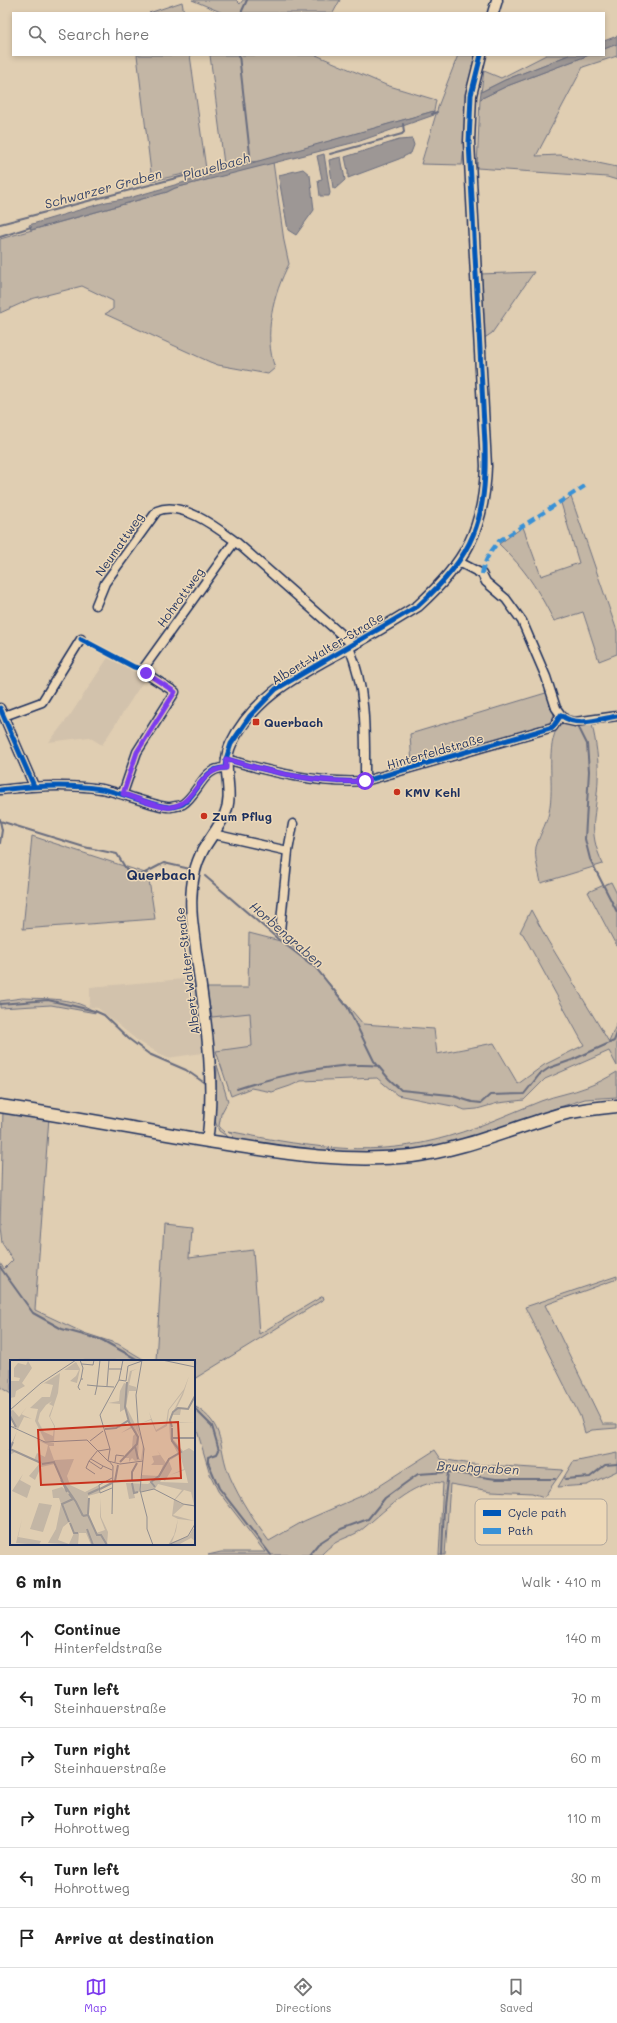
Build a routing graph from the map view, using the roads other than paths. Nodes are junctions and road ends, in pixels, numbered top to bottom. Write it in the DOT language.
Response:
graph roads {
  1 [pos="498,0"];
  2 [pos="493,12"];
  3 [pos="481,56"];
  4 [pos="235,541"];
  5 [pos="459,562"];
  6 [pos="96,605"];
  7 [pos="81,639"];
  8 [pos="351,646"];
  9 [pos="0,708"];
  10 [pos="4,716"];
  11 [pos="561,716"];
  12 [pos="617,716"];
  13 [pos="226,763"];
  14 [pos="365,781"];
  15 [pos="34,786"];
  16 [pos="0,790"];
  17 [pos="123,794"];
  18 [pos="293,824"];
  19 [pos="213,834"];
  20 [pos="288,851"];
  21 [pos="280,931"];
  22 [pos="0,1106"];
  23 [pos="617,1106"];
  24 [pos="208,1141"];
  1 -- 2 [label="street"];
  3 -- 5 [label="street, Albert-Walter-Straße"];
  4 -- 6 [label="street, Neumattweg"];
  4 -- 8 [label="street"];
  4 -- 17 [label="street, Hohrottweg"];
  5 -- 8 [label="street, Albert-Walter-Straße"];
  5 -- 11 [label="street"];
  7 -- 10 [label="street"];
  8 -- 13 [label="street, Albert-Walter-Straße"];
  8 -- 14 [label="street"];
  9 -- 10 [label="street"];
  10 -- 15 [label="street"];
  11 -- 12 [label="street"];
  11 -- 14 [label="street, Hinterfeldstraße"];
  13 -- 14 [label="street, Hinterfeldstraße"];
  13 -- 17 [label="street"];
  13 -- 19 [label="street, Albert-Walter-Straße"];
  15 -- 16 [label="street"];
  15 -- 17 [label="street"];
  18 -- 20 [label="street"];
  19 -- 20 [label="street"];
  19 -- 24 [label="street, Albert-Walter-Straße"];
  20 -- 21 [label="street"];
  22 -- 24 [label="main road"];
  23 -- 24 [label="main road"];
}
